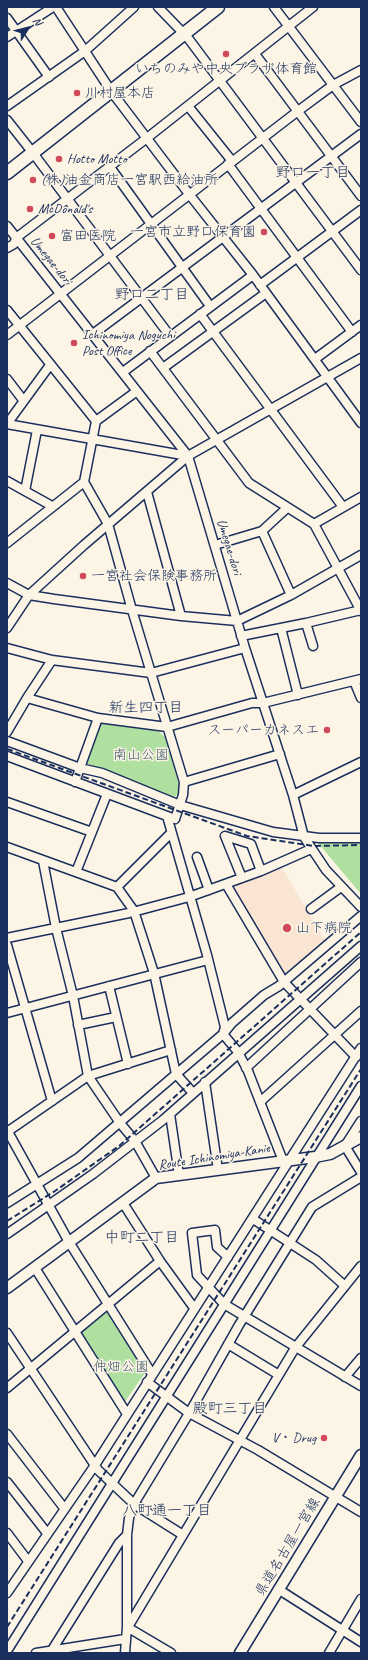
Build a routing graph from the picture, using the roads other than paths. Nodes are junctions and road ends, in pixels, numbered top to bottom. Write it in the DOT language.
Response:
graph roads {
  1 [pos="53,7"];
  2 [pos="56,7"];
  3 [pos="134,7"];
  4 [pos="158,7"];
  5 [pos="218,7"];
  6 [pos="274,7"];
  7 [pos="313,7"];
  8 [pos="7,18"];
  9 [pos="289,26"];
  10 [pos="16,31"];
  11 [pos="184,33"];
  12 [pos="7,37"];
  13 [pos="85,52"];
  14 [pos="255,54"];
  15 [pos="361,70"];
  16 [pos="49,77"];
  17 [pos="220,80"];
  18 [pos="333,85"];
  19 [pos="112,91"];
  20 [pos="7,106"];
  21 [pos="188,106"];
  22 [pos="298,111"];
  23 [pos="7,120"];
  24 [pos="361,122"];
  25 [pos="361,134"];
  26 [pos="147,138"];
  27 [pos="263,138"];
  28 [pos="33,153"];
  29 [pos="331,156"];
  30 [pos="230,163"];
  31 [pos="110,167"];
  32 [pos="7,173"];
  33 [pos="296,183"];
  34 [pos="189,194"];
  35 [pos="361,196"];
  36 [pos="67,199"];
  37 [pos="261,209"];
  38 [pos="361,210"];
  39 [pos="7,226"];
  40 [pos="151,226"];
  41 [pos="332,231"];
  42 [pos="224,237"];
  43 [pos="16,238"];
  44 [pos="7,248"];
  45 [pos="110,256"];
  46 [pos="297,258"];
  47 [pos="182,268"];
  48 [pos="361,270"];
  49 [pos="253,275"];
  50 [pos="260,284"];
  51 [pos="60,293"];
  52 [pos="266,293"];
  53 [pos="141,298"];
  54 [pos="210,306"];
  55 [pos="7,310"];
  56 [pos="200,314"];
  57 [pos="19,325"];
  58 [pos="361,325"];
  59 [pos="213,332"];
  60 [pos="352,332"];
  61 [pos="93,334"];
  62 [pos="7,335"];
  63 [pos="170,336"];
  64 [pos="150,351"];
  65 [pos="361,358"];
  66 [pos="315,359"];
  67 [pos="50,365"];
  68 [pos="164,368"];
  69 [pos="123,372"];
  70 [pos="328,377"];
  71 [pos="7,379"];
  72 [pos="137,391"];
  73 [pos="23,400"];
  74 [pos="271,409"];
  75 [pos="96,421"];
  76 [pos="361,423"];
  77 [pos="7,424"];
  78 [pos="38,430"];
  79 [pos="93,440"];
  80 [pos="216,440"];
  81 [pos="188,456"];
  82 [pos="7,481"];
  83 [pos="84,482"];
  84 [pos="26,491"];
  85 [pos="147,492"];
  86 [pos="361,497"];
  87 [pos="52,506"];
  88 [pos="343,507"];
  89 [pos="287,508"];
  90 [pos="108,524"];
  91 [pos="314,524"];
  92 [pos="262,531"];
  93 [pos="10,535"];
  94 [pos="7,543"];
  95 [pos="215,545"];
  96 [pos="361,555"];
  97 [pos="337,568"];
  98 [pos="7,583"];
  99 [pos="291,594"];
  100 [pos="29,595"];
  101 [pos="132,610"];
  102 [pos="361,610"];
  103 [pos="181,616"];
  104 [pos="237,621"];
  105 [pos="306,623"];
  106 [pos="7,628"];
  107 [pos="281,628"];
  108 [pos="241,636"];
  109 [pos="313,646"];
  110 [pos="7,648"];
  111 [pos="245,648"];
  112 [pos="52,660"];
  113 [pos="151,673"];
  114 [pos="358,680"];
  115 [pos="298,695"];
  116 [pos="27,698"];
  117 [pos="361,698"];
  118 [pos="263,703"];
  119 [pos="98,718"];
  120 [pos="167,727"];
  121 [pos="7,732"];
  122 [pos="7,741"];
  123 [pos="280,754"];
  124 [pos="7,756"];
  125 [pos="361,762"];
  126 [pos="80,768"];
  127 [pos="75,782"];
  128 [pos="184,782"];
  129 [pos="107,794"];
  130 [pos="293,795"];
  131 [pos="7,802"];
  132 [pos="180,805"];
  133 [pos="167,816"];
  134 [pos="92,832"];
  135 [pos="171,833"];
  136 [pos="304,837"];
  137 [pos="361,838"];
  138 [pos="7,847"];
  139 [pos="311,849"];
  140 [pos="197,857"];
  141 [pos="43,861"];
  142 [pos="261,871"];
  143 [pos="76,872"];
  144 [pos="242,878"];
  145 [pos="226,884"];
  146 [pos="117,886"];
  147 [pos="341,887"];
  148 [pos="209,890"];
  149 [pos="189,897"];
  150 [pos="361,907"];
  151 [pos="311,909"];
  152 [pos="134,911"];
  153 [pos="361,916"];
  154 [pos="56,928"];
  155 [pos="7,938"];
  156 [pos="7,944"];
  157 [pos="361,946"];
  158 [pos="208,960"];
  159 [pos="361,962"];
  160 [pos="154,973"];
  161 [pos="284,982"];
  162 [pos="108,986"];
  163 [pos="73,996"];
  164 [pos="300,999"];
  165 [pos="310,1008"];
  166 [pos="24,1009"];
  167 [pos="361,1011"];
  168 [pos="7,1013"];
  169 [pos="116,1017"];
  170 [pos="78,1025"];
  171 [pos="223,1034"];
  172 [pos="335,1034"];
  173 [pos="361,1048"];
  174 [pos="171,1050"];
  175 [pos="238,1052"];
  176 [pos="356,1057"];
  177 [pos="128,1064"];
  178 [pos="246,1068"];
  179 [pos="176,1074"];
  180 [pos="88,1076"];
  181 [pos="205,1082"];
  182 [pos="361,1086"];
  183 [pos="192,1093"];
  184 [pos="52,1101"];
  185 [pos="260,1102"];
  186 [pos="170,1114"];
  187 [pos="361,1121"];
  188 [pos="120,1123"];
  189 [pos="7,1131"];
  190 [pos="361,1137"];
  191 [pos="135,1141"];
  192 [pos="345,1146"];
  193 [pos="318,1156"];
  194 [pos="287,1160"];
  195 [pos="218,1170"];
  196 [pos="361,1172"];
  197 [pos="179,1175"];
  198 [pos="361,1177"];
  199 [pos="156,1178"];
  200 [pos="36,1185"];
  201 [pos="7,1203"];
  202 [pos="123,1203"];
  203 [pos="49,1205"];
  204 [pos="253,1219"];
  205 [pos="271,1231"];
  206 [pos="7,1234"];
  207 [pos="69,1242"];
  208 [pos="290,1243"];
  209 [pos="228,1257"];
  210 [pos="160,1261"];
  211 [pos="361,1266"];
  212 [pos="35,1268"];
  213 [pos="345,1286"];
  214 [pos="208,1287"];
  215 [pos="7,1288"];
  216 [pos="224,1304"];
  217 [pos="107,1305"];
  218 [pos="194,1308"];
  219 [pos="244,1317"];
  220 [pos="75,1332"];
  221 [pos="7,1333"];
  222 [pos="228,1344"];
  223 [pos="295,1348"];
  224 [pos="361,1358"];
  225 [pos="30,1370"];
  226 [pos="152,1374"];
  227 [pos="279,1375"];
  228 [pos="345,1377"];
  229 [pos="147,1382"];
  230 [pos="361,1386"];
  231 [pos="7,1388"];
  232 [pos="166,1396"];
  233 [pos="189,1413"];
  234 [pos="127,1414"];
  235 [pos="7,1434"];
  236 [pos="240,1440"];
  237 [pos="361,1455"];
  238 [pos="95,1465"];
  239 [pos="7,1482"];
  240 [pos="112,1483"];
  241 [pos="335,1496"];
  242 [pos="134,1504"];
  243 [pos="64,1508"];
  244 [pos="361,1512"];
  245 [pos="7,1533"];
  246 [pos="47,1533"];
  247 [pos="127,1535"];
  248 [pos="183,1535"];
  249 [pos="28,1561"];
  250 [pos="278,1589"];
  251 [pos="7,1593"];
  252 [pos="361,1599"];
  253 [pos="127,1627"];
  254 [pos="342,1631"];
  255 [pos="125,1639"];
  256 [pos="361,1642"];
  257 [pos="7,1650"];
  258 [pos="52,1652"];
  259 [pos="36,1653"];
  260 [pos="125,1653"];
  261 [pos="171,1653"];
  262 [pos="240,1653"];
  263 [pos="329,1653"];
  1 -- 10 [label="street"];
  2 -- 13 [label="street"];
  3 -- 13 [label="street"];
  4 -- 11 [label="street"];
  5 -- 11 [label="highway"];
  6 -- 9 [label="street"];
  7 -- 9 [label="street"];
  8 -- 10 [label="street"];
  9 -- 14 [label="street"];
  9 -- 18 [label="street"];
  10 -- 12 [label="street"];
  10 -- 16 [label="street"];
  11 -- 17 [label="street"];
  11 -- 19 [label="highway"];
  13 -- 16 [label="street"];
  13 -- 19 [label="street"];
  14 -- 17 [label="street"];
  14 -- 22 [label="street"];
  15 -- 18 [label="street"];
  16 -- 20 [label="street"];
  17 -- 21 [label="street"];
  17 -- 27 [label="street"];
  18 -- 22 [label="street"];
  18 -- 24 [label="street"];
  19 -- 26 [label="street"];
  19 -- 28 [label="highway"];
  21 -- 26 [label="street"];
  21 -- 30 [label="street"];
  22 -- 27 [label="street"];
  22 -- 29 [label="street"];
  23 -- 28 [label="street"];
  25 -- 29 [label="street"];
  26 -- 31 [label="street"];
  26 -- 34 [label="street"];
  27 -- 30 [label="street"];
  27 -- 33 [label="street"];
  28 -- 32 [label="highway"];
  28 -- 36 [label="street"];
  29 -- 33 [label="street"];
  29 -- 35 [label="street"];
  30 -- 34 [label="street"];
  30 -- 37 [label="street"];
  31 -- 36 [label="street"];
  31 -- 40 [label="street"];
  33 -- 37 [label="street"];
  33 -- 41 [label="street"];
  34 -- 40 [label="street"];
  34 -- 42 [label="street"];
  36 -- 43 [label="street"];
  36 -- 45 [label="street"];
  37 -- 42 [label="street"];
  37 -- 46 [label="street"];
  38 -- 41 [label="street"];
  39 -- 43 [label="street, Umegae-dori"];
  40 -- 45 [label="street"];
  40 -- 47 [label="street"];
  41 -- 46 [label="street"];
  41 -- 48 [label="street"];
  42 -- 47 [label="street"];
  42 -- 49 [label="street"];
  43 -- 44 [label="street"];
  43 -- 51 [label="street, Umegae-dori"];
  45 -- 51 [label="street"];
  45 -- 53 [label="street"];
  46 -- 50 [label="street"];
  46 -- 60 [label="street"];
  47 -- 53 [label="street"];
  47 -- 54 [label="street"];
  49 -- 50 [label="street"];
  49 -- 54 [label="street"];
  50 -- 52 [label="street"];
  51 -- 57 [label="street"];
  51 -- 61 [label="street, Umegae-dori"];
  52 -- 59 [label="street"];
  52 -- 66 [label="street"];
  53 -- 61 [label="street"];
  53 -- 63 [label="street"];
  54 -- 56 [label="street"];
  55 -- 57 [label="street"];
  56 -- 59 [label="street"];
  56 -- 63 [label="street"];
  57 -- 62 [label="street"];
  57 -- 67 [label="street"];
  58 -- 60 [label="street"];
  59 -- 68 [label="street"];
  59 -- 74 [label="street"];
  60 -- 66 [label="street"];
  61 -- 69 [label="street, Umegae-dori"];
  63 -- 64 [label="street"];
  64 -- 68 [label="street"];
  64 -- 69 [label="street"];
  65 -- 70 [label="street"];
  66 -- 70 [label="street"];
  67 -- 73 [label="street"];
  67 -- 75 [label="street"];
  68 -- 80 [label="street"];
  69 -- 72 [label="street, Umegae-dori"];
  70 -- 74 [label="street"];
  70 -- 76 [label="street"];
  71 -- 73 [label="street"];
  72 -- 75 [label="street"];
  72 -- 81 [label="street, Umegae-dori"];
  73 -- 77 [label="street"];
  74 -- 80 [label="street"];
  74 -- 88 [label="street"];
  75 -- 79 [label="street"];
  77 -- 78 [label="street"];
  78 -- 79 [label="street"];
  78 -- 84 [label="street"];
  79 -- 81 [label="street"];
  79 -- 83 [label="street"];
  80 -- 81 [label="street"];
  80 -- 89 [label="street"];
  81 -- 85 [label="street"];
  81 -- 95 [label="street, Umegae-dori"];
  82 -- 84 [label="street"];
  83 -- 87 [label="street"];
  83 -- 90 [label="street"];
  84 -- 87 [label="street"];
  85 -- 90 [label="street"];
  85 -- 103 [label="street"];
  86 -- 88 [label="street"];
  87 -- 93 [label="street"];
  88 -- 91 [label="street"];
  89 -- 91 [label="street"];
  89 -- 92 [label="street"];
  90 -- 100 [label="street"];
  90 -- 101 [label="street"];
  91 -- 97 [label="street"];
  92 -- 95 [label="street"];
  92 -- 99 [label="street"];
  93 -- 94 [label="street"];
  95 -- 104 [label="street, Umegae-dori"];
  96 -- 97 [label="street"];
  97 -- 99 [label="street"];
  97 -- 102 [label="street"];
  98 -- 100 [label="street"];
  99 -- 104 [label="street"];
  100 -- 101 [label="street"];
  100 -- 106 [label="street"];
  101 -- 103 [label="street"];
  101 -- 113 [label="street"];
  102 -- 105 [label="street"];
  103 -- 104 [label="street"];
  104 -- 108 [label="street, Umegae-dori"];
  105 -- 107 [label="street"];
  105 -- 109 [label="street"];
  107 -- 108 [label="street"];
  107 -- 115 [label="street"];
  108 -- 111 [label="street, Umegae-dori"];
  110 -- 112 [label="street"];
  111 -- 113 [label="street"];
  111 -- 118 [label="street, Umegae-dori"];
  112 -- 113 [label="street"];
  112 -- 116 [label="street"];
  113 -- 120 [label="street"];
  114 -- 115 [label="street"];
  114 -- 117 [label="street"];
  115 -- 118 [label="street"];
  116 -- 119 [label="street"];
  116 -- 121 [label="street"];
  118 -- 120 [label="street"];
  118 -- 123 [label="street, Umegae-dori"];
  119 -- 120 [label="street"];
  119 -- 126 [label="street"];
  120 -- 128 [label="street"];
  122 -- 126 [label="street"];
  123 -- 128 [label="street"];
  123 -- 130 [label="street, Umegae-dori"];
  124 -- 127 [label="street"];
  125 -- 130 [label="street"];
  126 -- 127 [label="street"];
  126 -- 132 [label="street"];
  127 -- 129 [label="street"];
  128 -- 132 [label="street"];
  129 -- 133 [label="street"];
  129 -- 134 [label="street"];
  130 -- 136 [label="street, Umegae-dori"];
  131 -- 134 [label="street"];
  132 -- 133 [label="street"];
  132 -- 136 [label="street"];
  133 -- 135 [label="street"];
  134 -- 143 [label="street"];
  135 -- 146 [label="street"];
  135 -- 149 [label="street"];
  136 -- 137 [label="street"];
  136 -- 139 [label="street, Umegae-dori"];
  138 -- 141 [label="street"];
  139 -- 142 [label="street"];
  139 -- 147 [label="street, Umegae-dori"];
  140 -- 148 [label="street"];
  141 -- 143 [label="street"];
  141 -- 154 [label="street"];
  142 -- 144 [label="street"];
  142 -- 144 [label="street"];
  143 -- 146 [label="street"];
  144 -- 145 [label="street"];
  145 -- 148 [label="street"];
  145 -- 161 [label="street"];
  146 -- 152 [label="street"];
  147 -- 150 [label="street, Umegae-dori"];
  147 -- 151 [label="street"];
  148 -- 149 [label="street"];
  149 -- 152 [label="street"];
  149 -- 158 [label="street"];
  152 -- 154 [label="street"];
  152 -- 160 [label="street"];
  153 -- 161 [label="street"];
  154 -- 155 [label="street"];
  154 -- 163 [label="street"];
  156 -- 166 [label="street"];
  157 -- 164 [label="street"];
  158 -- 160 [label="street"];
  158 -- 171 [label="street"];
  159 -- 165 [label="street"];
  160 -- 162 [label="street"];
  160 -- 174 [label="street"];
  161 -- 164 [label="street"];
  161 -- 171 [label="street"];
  162 -- 163 [label="street"];
  162 -- 169 [label="street"];
  163 -- 166 [label="street"];
  163 -- 170 [label="street"];
  164 -- 165 [label="street"];
  164 -- 175 [label="street"];
  165 -- 172 [label="street"];
  165 -- 178 [label="street"];
  166 -- 168 [label="street"];
  166 -- 184 [label="street"];
  167 -- 172 [label="street"];
  169 -- 170 [label="street"];
  169 -- 177 [label="street"];
  170 -- 180 [label="street"];
  171 -- 175 [label="street"];
  171 -- 179 [label="street"];
  172 -- 176 [label="street"];
  172 -- 185 [label="street"];
  173 -- 176 [label="street"];
  174 -- 177 [label="street"];
  174 -- 179 [label="street"];
  175 -- 178 [label="street"];
  175 -- 181 [label="street"];
  176 -- 194 [label="street"];
  177 -- 180 [label="street"];
  178 -- 185 [label="street"];
  179 -- 183 [label="street"];
  179 -- 188 [label="street"];
  180 -- 184 [label="street"];
  180 -- 188 [label="street"];
  181 -- 183 [label="street"];
  181 -- 195 [label="street"];
  182 -- 193 [label="street"];
  183 -- 186 [label="street"];
  184 -- 189 [label="street"];
  185 -- 194 [label="street"];
  186 -- 191 [label="street"];
  186 -- 197 [label="street"];
  187 -- 192 [label="street"];
  188 -- 191 [label="street"];
  188 -- 200 [label="street"];
  189 -- 200 [label="street"];
  190 -- 192 [label="main road, Route Ichinomiya-Kanie"];
  191 -- 199 [label="street"];
  191 -- 203 [label="street"];
  192 -- 193 [label="main road, Route Ichinomiya-Kanie"];
  192 -- 196 [label="street"];
  193 -- 194 [label="main road, Route Ichinomiya-Kanie"];
  193 -- 205 [label="street"];
  194 -- 195 [label="main road, Route Ichinomiya-Kanie"];
  194 -- 204 [label="street"];
  195 -- 197 [label="main road, Route Ichinomiya-Kanie"];
  197 -- 199 [label="main road, Route Ichinomiya-Kanie"];
  198 -- 208 [label="street"];
  199 -- 202 [label="main road, Route Ichinomiya-Kanie"];
  200 -- 201 [label="street"];
  200 -- 203 [label="street"];
  202 -- 207 [label="main road, Route Ichinomiya-Kanie"];
  202 -- 210 [label="street"];
  203 -- 206 [label="street"];
  203 -- 207 [label="street"];
  204 -- 205 [label="street"];
  204 -- 209 [label="street"];
  205 -- 208 [label="street"];
  205 -- 216 [label="street"];
  207 -- 212 [label="main road, Route Ichinomiya-Kanie"];
  207 -- 217 [label="street"];
  208 -- 213 [label="street"];
  208 -- 219 [label="street"];
  209 -- 214 [label="street"];
  209 -- 214 [label="street"];
  210 -- 217 [label="street"];
  210 -- 218 [label="street"];
  211 -- 213 [label="street"];
  212 -- 215 [label="main road, Route Ichinomiya-Kanie"];
  212 -- 220 [label="street"];
  213 -- 223 [label="street"];
  214 -- 216 [label="street"];
  214 -- 218 [label="street"];
  216 -- 219 [label="street"];
  216 -- 232 [label="street"];
  217 -- 220 [label="street"];
  217 -- 226 [label="street"];
  218 -- 226 [label="street"];
  219 -- 222 [label="street"];
  219 -- 223 [label="street"];
  220 -- 225 [label="street"];
  220 -- 234 [label="street"];
  221 -- 225 [label="street"];
  222 -- 227 [label="street"];
  222 -- 233 [label="street"];
  223 -- 227 [label="street"];
  223 -- 228 [label="street"];
  224 -- 228 [label="street"];
  225 -- 231 [label="street"];
  225 -- 238 [label="street"];
  226 -- 229 [label="street"];
  227 -- 236 [label="street"];
  228 -- 230 [label="street"];
  229 -- 232 [label="street"];
  229 -- 234 [label="street"];
  232 -- 233 [label="street"];
  232 -- 240 [label="street"];
  233 -- 236 [label="street"];
  233 -- 242 [label="street"];
  234 -- 238 [label="street"];
  235 -- 243 [label="street"];
  236 -- 241 [label="street"];
  236 -- 248 [label="street"];
  237 -- 241 [label="main road, 県道名古屋一宮線"];
  238 -- 240 [label="street"];
  238 -- 243 [label="street"];
  239 -- 246 [label="street"];
  240 -- 242 [label="street"];
  240 -- 257 [label="street"];
  241 -- 244 [label="street"];
  241 -- 250 [label="main road, 県道名古屋一宮線"];
  242 -- 247 [label="street"];
  242 -- 248 [label="street"];
  243 -- 246 [label="street"];
  245 -- 249 [label="street"];
  246 -- 249 [label="street"];
  247 -- 253 [label="street"];
  247 -- 258 [label="street"];
  248 -- 253 [label="street"];
  249 -- 251 [label="street"];
  250 -- 254 [label="street"];
  250 -- 262 [label="main road, 県道名古屋一宮線"];
  252 -- 254 [label="street"];
  253 -- 255 [label="street"];
  253 -- 261 [label="street"];
  254 -- 256 [label="street"];
  254 -- 263 [label="street"];
  255 -- 258 [label="street"];
  255 -- 260 [label="street"];
  258 -- 259 [label="street"];
}
